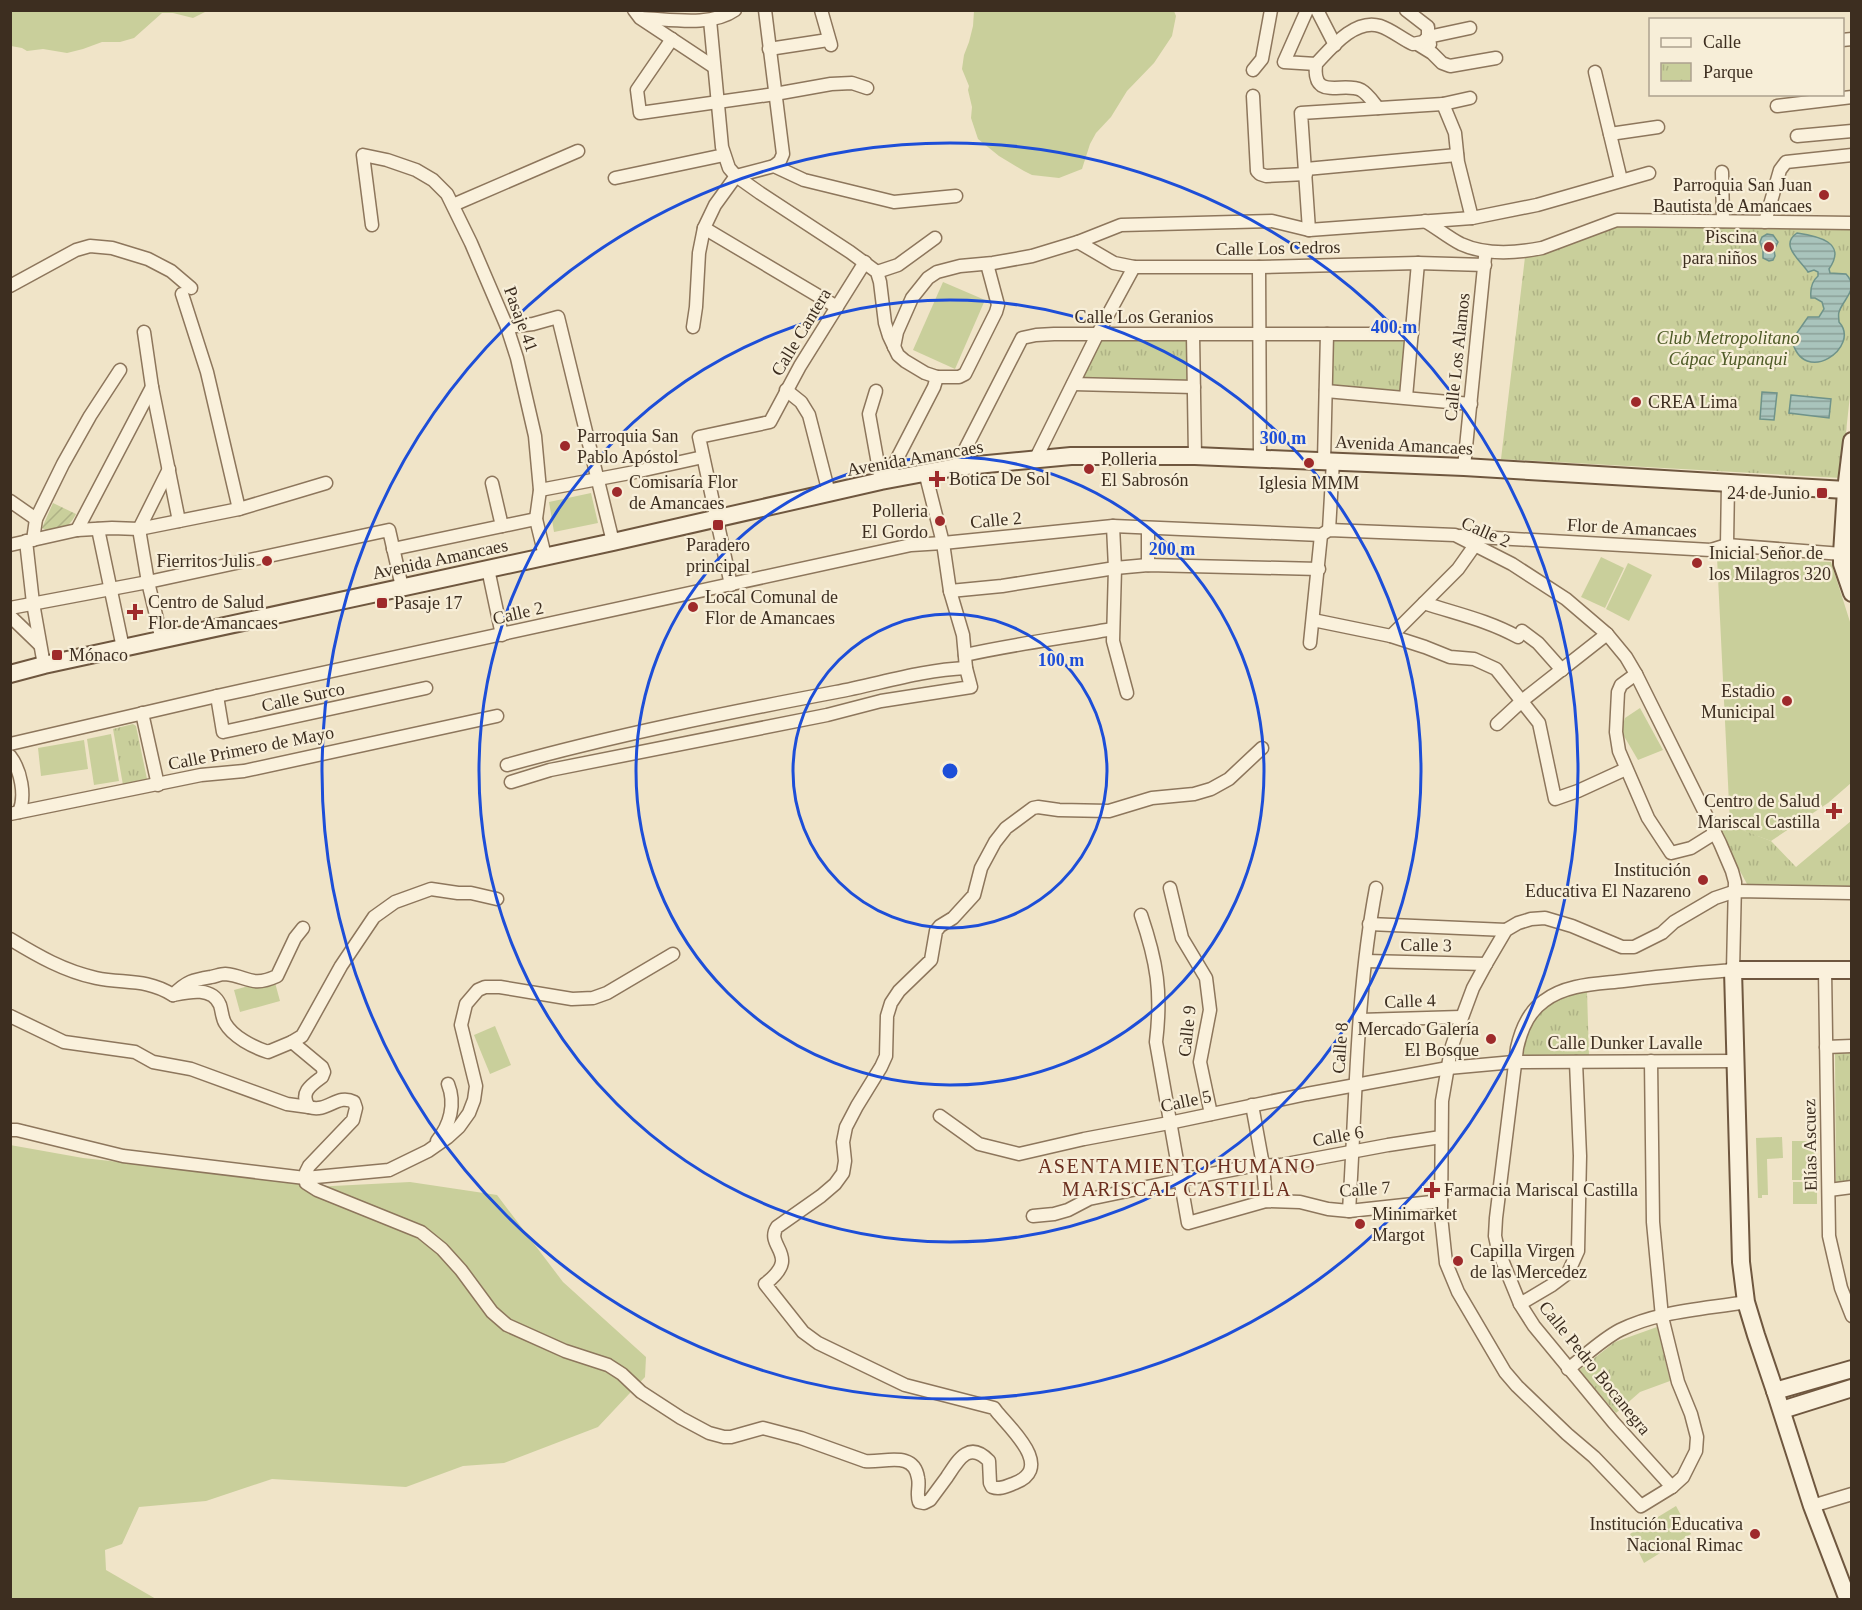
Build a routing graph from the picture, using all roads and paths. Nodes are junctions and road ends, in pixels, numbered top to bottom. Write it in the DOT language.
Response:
graph roads {
  1 [pos="735,10"];
  2 [pos="765,10"];
  3 [pos="821,10"];
  4 [pos="1272,10"];
  5 [pos="1307,10"];
  6 [pos="1317,10"];
  7 [pos="1414,12"];
  8 [pos="637,14"];
  9 [pos="710,20"];
  10 [pos="1470,28"];
  11 [pos="672,39"];
  12 [pos="1423,41"];
  13 [pos="1335,45"];
  14 [pos="769,49"];
  15 [pos="1496,58"];
  16 [pos="1316,64"];
  17 [pos="714,67"];
  18 [pos="1253,70"];
  19 [pos="1595,72"];
  20 [pos="867,88"];
  21 [pos="775,94"];
  22 [pos="1253,96"];
  23 [pos="1851,97"];
  24 [pos="1470,98"];
  25 [pos="718,103"];
  26 [pos="1443,104"];
  27 [pos="1778,106"];
  28 [pos="1378,108"];
  29 [pos="1658,127"];
  30 [pos="1851,131"];
  31 [pos="1610,134"];
  32 [pos="1797,136"];
  33 [pos="578,151"];
  34 [pos="724,154"];
  35 [pos="1457,155"];
  36 [pos="1851,155"];
  37 [pos="774,166"];
  38 [pos="1306,172"];
  39 [pos="1722,172"];
  40 [pos="1649,173"];
  41 [pos="736,176"];
  42 [pos="615,178"];
  43 [pos="1621,180"];
  44 [pos="956,196"];
  45 [pos="453,205"];
  46 [pos="1472,218"];
  47 [pos="1457,220"];
  48 [pos="1425,221"];
  49 [pos="1723,221"];
  50 [pos="1765,222"];
  51 [pos="1851,223"];
  52 [pos="372,225"];
  53 [pos="704,228"];
  54 [pos="1309,230"];
  55 [pos="935,238"];
  56 [pos="1078,242"];
  57 [pos="1461,244"];
  58 [pos="1486,250"];
  59 [pos="865,262"];
  60 [pos="1418,263"];
  61 [pos="987,264"];
  62 [pos="1485,265"];
  63 [pos="1134,267"];
  64 [pos="1259,267"];
  65 [pos="877,272"];
  66 [pos="10,286"];
  67 [pos="837,307"];
  68 [pos="507,327"];
  69 [pos="693,327"];
  70 [pos="144,332"];
  71 [pos="1259,334"];
  72 [pos="1327,334"];
  73 [pos="1412,334"];
  74 [pos="1097,335"];
  75 [pos="1193,335"];
  76 [pos="894,347"];
  77 [pos="120,370"];
  78 [pos="937,377"];
  79 [pos="1073,384"];
  80 [pos="152,387"];
  81 [pos="1194,387"];
  82 [pos="786,390"];
  83 [pos="876,391"];
  84 [pos="1326,391"];
  85 [pos="1406,397"];
  86 [pos="1471,404"];
  87 [pos="1851,449"];
  88 [pos="1195,456"];
  89 [pos="703,457"];
  90 [pos="1260,458"];
  91 [pos="1035,460"];
  92 [pos="1328,461"];
  93 [pos="957,467"];
  94 [pos="1464,467"];
  95 [pos="169,469"];
  96 [pos="925,472"];
  97 [pos="597,478"];
  98 [pos="883,480"];
  99 [pos="326,483"];
  100 [pos="492,483"];
  101 [pos="1728,483"];
  102 [pos="1846,489"];
  103 [pos="540,490"];
  104 [pos="829,493"];
  105 [pos="10,501"];
  106 [pos="239,508"];
  107 [pos="36,519"];
  108 [pos="536,519"];
  109 [pos="716,519"];
  110 [pos="179,521"];
  111 [pos="502,526"];
  112 [pos="1113,526"];
  113 [pos="98,529"];
  114 [pos="140,529"];
  115 [pos="1148,529"];
  116 [pos="78,530"];
  117 [pos="1325,533"];
  118 [pos="1455,535"];
  119 [pos="29,541"];
  120 [pos="613,542"];
  121 [pos="943,543"];
  122 [pos="10,545"];
  123 [pos="1475,545"];
  124 [pos="1727,545"];
  125 [pos="393,549"];
  126 [pos="1842,554"];
  127 [pos="545,556"];
  128 [pos="1148,565"];
  129 [pos="488,568"];
  130 [pos="1115,568"];
  131 [pos="1318,569"];
  132 [pos="148,582"];
  133 [pos="731,585"];
  134 [pos="402,587"];
  135 [pos="111,589"];
  136 [pos="950,591"];
  137 [pos="1851,593"];
  138 [pos="33,603"];
  139 [pos="1424,603"];
  140 [pos="10,609"];
  141 [pos="10,616"];
  142 [pos="1313,620"];
  143 [pos="1112,629"];
  144 [pos="1607,634"];
  145 [pos="502,635"];
  146 [pos="1391,636"];
  147 [pos="162,640"];
  148 [pos="1310,643"];
  149 [pos="39,644"];
  150 [pos="123,648"];
  151 [pos="965,655"];
  152 [pos="44,664"];
  153 [pos="966,668"];
  154 [pos="1562,670"];
  155 [pos="10,674"];
  156 [pos="1636,674"];
  157 [pos="426,688"];
  158 [pos="1127,693"];
  159 [pos="217,696"];
  160 [pos="1522,700"];
  161 [pos="142,713"];
  162 [pos="497,716"];
  163 [pos="1497,724"];
  164 [pos="10,744"];
  165 [pos="1262,748"];
  166 [pos="10,756"];
  167 [pos="507,765"];
  168 [pos="1626,769"];
  169 [pos="511,782"];
  170 [pos="158,784"];
  171 [pos="15,813"];
  172 [pos="1715,833"];
  173 [pos="1170,888"];
  174 [pos="1376,888"];
  175 [pos="1736,891"];
  176 [pos="1851,892"];
  177 [pos="497,899"];
  178 [pos="1141,915"];
  179 [pos="1369,924"];
  180 [pos="303,928"];
  181 [pos="1506,930"];
  182 [pos="10,939"];
  183 [pos="674,954"];
  184 [pos="1366,962"];
  185 [pos="1486,964"];
  186 [pos="1733,970"];
  187 [pos="1825,970"];
  188 [pos="1851,970"];
  189 [pos="173,995"];
  190 [pos="10,1016"];
  191 [pos="1461,1017"];
  192 [pos="1360,1020"];
  193 [pos="292,1042"];
  194 [pos="1851,1046"];
  195 [pos="1826,1047"];
  196 [pos="1651,1061"];
  197 [pos="1736,1061"];
  198 [pos="1514,1062"];
  199 [pos="1576,1062"];
  200 [pos="1448,1068"];
  201 [pos="448,1084"];
  202 [pos="1355,1084"];
  203 [pos="1252,1106"];
  204 [pos="309,1107"];
  205 [pos="1211,1114"];
  206 [pos="940,1116"];
  207 [pos="1169,1123"];
  208 [pos="10,1130"];
  209 [pos="1441,1137"];
  210 [pos="428,1151"];
  211 [pos="1353,1152"];
  212 [pos="1263,1165"];
  213 [pos="305,1178"];
  214 [pos="1180,1180"];
  215 [pos="1851,1187"];
  216 [pos="1829,1190"];
  217 [pos="1266,1201"];
  218 [pos="1440,1201"];
  219 [pos="1349,1211"];
  220 [pos="1033,1216"];
  221 [pos="1851,1273"];
  222 [pos="1839,1278"];
  223 [pos="1746,1302"];
  224 [pos="1520,1304"];
  225 [pos="1851,1316"];
  226 [pos="1662,1317"];
  227 [pos="1568,1369"];
  228 [pos="1851,1369"];
  229 [pos="1851,1388"];
  230 [pos="1775,1391"];
  231 [pos="1782,1410"];
  232 [pos="1672,1486"];
  233 [pos="1851,1494"];
  234 [pos="1812,1506"];
  235 [pos="1848,1599"];
  1 -- 9 [label="street"];
  2 -- 14 [label="street"];
  3 -- 14 [label="street"];
  4 -- 18 [label="street"];
  5 -- 16 [label="street"];
  6 -- 13 [label="street"];
  7 -- 12 [label="street"];
  8 -- 9 [label="street"];
  8 -- 11 [label="street"];
  9 -- 17 [label="street"];
  10 -- 12 [label="street"];
  11 -- 17 [label="street"];
  11 -- 25 [label="street"];
  12 -- 13 [label="street"];
  12 -- 15 [label="street"];
  13 -- 16 [label="street"];
  14 -- 21 [label="street"];
  16 -- 28 [label="street"];
  17 -- 25 [label="street"];
  19 -- 31 [label="street"];
  20 -- 21 [label="street"];
  21 -- 25 [label="street"];
  21 -- 37 [label="street"];
  22 -- 38 [label="street"];
  23 -- 27 [label="street"];
  24 -- 26 [label="street"];
  25 -- 34 [label="street"];
  26 -- 28 [label="street"];
  26 -- 35 [label="street"];
  28 -- 38 [label="street"];
  29 -- 31 [label="street"];
  30 -- 32 [label="street"];
  31 -- 43 [label="street"];
  33 -- 45 [label="street"];
  34 -- 41 [label="street"];
  34 -- 42 [label="street"];
  35 -- 38 [label="street"];
  35 -- 46 [label="street"];
  36 -- 50 [label="street"];
  37 -- 41 [label="street"];
  37 -- 44 [label="street"];
  38 -- 54 [label="street"];
  39 -- 49 [label="street"];
  40 -- 43 [label="street"];
  41 -- 53 [label="street"];
  41 -- 59 [label="street"];
  43 -- 46 [label="street"];
  45 -- 52 [label="street, Pasaje 41"];
  45 -- 68 [label="street, Pasaje 41"];
  46 -- 47 [label="street"];
  47 -- 48 [label="street"];
  47 -- 57 [label="street"];
  48 -- 54 [label="street"];
  48 -- 57 [label="street"];
  49 -- 50 [label="street"];
  49 -- 58 [label="street"];
  50 -- 51 [label="street"];
  53 -- 67 [label="street"];
  53 -- 69 [label="street"];
  54 -- 56 [label="street"];
  55 -- 65 [label="street"];
  56 -- 61 [label="street"];
  56 -- 63 [label="street, Calle Los Cedros"];
  57 -- 58 [label="street"];
  58 -- 62 [label="street, Calle Los Alamos"];
  59 -- 65 [label="street"];
  59 -- 67 [label="street, Calle Cantera"];
  60 -- 62 [label="street, Calle Los Cedros"];
  60 -- 64 [label="street, Calle Los Cedros"];
  60 -- 73 [label="street"];
  61 -- 76 [label="street"];
  61 -- 78 [label="street"];
  62 -- 86 [label="street, Calle Los Alamos"];
  63 -- 64 [label="street, Calle Los Cedros"];
  63 -- 74 [label="street"];
  64 -- 71 [label="street"];
  65 -- 76 [label="street"];
  66 -- 106 [label="street"];
  67 -- 82 [label="street, Calle Cantera"];
  68 -- 97 [label="street"];
  68 -- 103 [label="street, Pasaje 41"];
  70 -- 80 [label="street"];
  71 -- 72 [label="street, Calle Los Geranios"];
  71 -- 75 [label="street, Calle Los Geranios"];
  71 -- 90 [label="street"];
  72 -- 73 [label="street, Calle Los Geranios"];
  72 -- 84 [label="street"];
  73 -- 85 [label="street"];
  74 -- 75 [label="street, Calle Los Geranios"];
  74 -- 79 [label="street"];
  74 -- 93 [label="street, Calle Los Geranios"];
  75 -- 81 [label="street"];
  76 -- 78 [label="street"];
  77 -- 107 [label="street"];
  78 -- 98 [label="street"];
  79 -- 81 [label="street"];
  79 -- 91 [label="street"];
  80 -- 95 [label="street"];
  80 -- 116 [label="street"];
  81 -- 88 [label="street"];
  82 -- 89 [label="street, Calle Cantera"];
  82 -- 104 [label="street"];
  83 -- 98 [label="street"];
  84 -- 85 [label="street"];
  84 -- 92 [label="street"];
  85 -- 86 [label="street"];
  86 -- 94 [label="street, Calle Los Alamos"];
  87 -- 102 [label="street"];
  88 -- 90 [label="street, Avenida Amancaes"];
  88 -- 91 [label="street, Avenida Amancaes"];
  89 -- 97 [label="street"];
  89 -- 109 [label="street"];
  90 -- 92 [label="street, Avenida Amancaes"];
  91 -- 93 [label="street, Avenida Amancaes"];
  92 -- 94 [label="street, Avenida Amancaes"];
  92 -- 117 [label="street"];
  93 -- 96 [label="street, Avenida Amancaes"];
  94 -- 101 [label="street, Avenida Amancaes"];
  95 -- 110 [label="street"];
  95 -- 114 [label="street"];
  96 -- 98 [label="street, Avenida Amancaes"];
  96 -- 121 [label="street"];
  97 -- 103 [label="street"];
  97 -- 120 [label="street"];
  98 -- 104 [label="street, Avenida Amancaes"];
  99 -- 106 [label="street"];
  100 -- 111 [label="street"];
  101 -- 102 [label="street, Avenida Amancaes"];
  101 -- 124 [label="street"];
  102 -- 126 [label="street"];
  103 -- 108 [label="street, Pasaje 41"];
  104 -- 109 [label="street, Avenida Amancaes"];
  105 -- 107 [label="street"];
  106 -- 110 [label="street"];
  107 -- 119 [label="street"];
  108 -- 111 [label="street"];
  108 -- 127 [label="street, Pasaje 41"];
  109 -- 120 [label="street, Avenida Amancaes"];
  109 -- 133 [label="street"];
  110 -- 114 [label="street"];
  111 -- 125 [label="street"];
  112 -- 115 [label="street, Calle 2"];
  112 -- 121 [label="street, Calle 2"];
  112 -- 130 [label="street"];
  113 -- 114 [label="street"];
  113 -- 116 [label="street"];
  113 -- 135 [label="street"];
  114 -- 132 [label="street"];
  115 -- 117 [label="street, Calle 2"];
  115 -- 128 [label="street"];
  116 -- 119 [label="street"];
  117 -- 118 [label="street, Calle 2"];
  117 -- 131 [label="street"];
  118 -- 123 [label="street, Calle 2"];
  118 -- 124 [label="street, Flor de Amancaes"];
  119 -- 122 [label="street"];
  119 -- 138 [label="street"];
  120 -- 127 [label="street, Avenida Amancaes"];
  121 -- 133 [label="street, Calle 2"];
  121 -- 136 [label="street"];
  123 -- 139 [label="street"];
  123 -- 144 [label="street, Calle 2"];
  124 -- 126 [label="street, Flor de Amancaes"];
  125 -- 132 [label="street"];
  125 -- 134 [label="street"];
  126 -- 137 [label="street"];
  127 -- 129 [label="street, Avenida Amancaes"];
  128 -- 130 [label="street"];
  128 -- 131 [label="street"];
  129 -- 134 [label="street, Avenida Amancaes"];
  129 -- 145 [label="street"];
  130 -- 136 [label="street"];
  130 -- 143 [label="street"];
  131 -- 142 [label="street"];
  132 -- 135 [label="street"];
  132 -- 147 [label="street"];
  133 -- 145 [label="street, Calle 2"];
  134 -- 147 [label="street, Avenida Amancaes"];
  135 -- 138 [label="street"];
  135 -- 150 [label="street"];
  136 -- 151 [label="street"];
  138 -- 140 [label="street"];
  138 -- 149 [label="street"];
  139 -- 146 [label="street"];
  139 -- 154 [label="street"];
  141 -- 149 [label="street"];
  142 -- 146 [label="street"];
  142 -- 148 [label="street"];
  143 -- 151 [label="street"];
  143 -- 158 [label="street"];
  144 -- 154 [label="street"];
  144 -- 156 [label="street, Calle 2"];
  145 -- 159 [label="street, Calle 2"];
  146 -- 160 [label="street"];
  147 -- 150 [label="street, Avenida Amancaes"];
  149 -- 152 [label="street"];
  150 -- 152 [label="street, Avenida Amancaes"];
  151 -- 153 [label="street"];
  152 -- 155 [label="street, Avenida Amancaes"];
  153 -- 167 [label="street"];
  153 -- 169 [label="street"];
  154 -- 160 [label="street"];
  156 -- 168 [label="street"];
  156 -- 172 [label="street, Calle 2"];
  157 -- 159 [label="street, Calle Surco"];
  159 -- 161 [label="street, Calle 2"];
  160 -- 163 [label="street"];
  160 -- 168 [label="street"];
  161 -- 164 [label="street, Calle 2"];
  161 -- 170 [label="street"];
  162 -- 170 [label="street, Calle Primero de Mayo"];
  165 -- 213 [label="street"];
  166 -- 171 [label="street"];
  168 -- 172 [label="street"];
  170 -- 171 [label="street, Calle Primero de Mayo"];
  172 -- 175 [label="street, Calle 2"];
  173 -- 205 [label="street, Calle 9"];
  174 -- 179 [label="street, Calle 8"];
  175 -- 176 [label="street"];
  175 -- 181 [label="street"];
  175 -- 186 [label="street, Calle 2"];
  177 -- 193 [label="street"];
  178 -- 207 [label="street"];
  179 -- 181 [label="street"];
  179 -- 184 [label="street, Calle 8"];
  180 -- 189 [label="street"];
  181 -- 185 [label="street"];
  182 -- 189 [label="street"];
  183 -- 210 [label="street"];
  184 -- 185 [label="street, Calle 3"];
  184 -- 192 [label="street, Calle 8"];
  185 -- 191 [label="street"];
  186 -- 187 [label="street"];
  186 -- 197 [label="street"];
  186 -- 198 [label="street, Calle Pedro Bocanegra"];
  187 -- 188 [label="street"];
  187 -- 195 [label="street, Elías Ascuez"];
  189 -- 193 [label="street"];
  190 -- 204 [label="street"];
  191 -- 192 [label="street, Calle 4"];
  191 -- 200 [label="street"];
  192 -- 202 [label="street, Calle 8"];
  193 -- 204 [label="street"];
  194 -- 195 [label="street"];
  195 -- 216 [label="street, Elías Ascuez"];
  196 -- 197 [label="street, Calle Dunker Lavalle"];
  196 -- 199 [label="street, Calle Dunker Lavalle"];
  196 -- 226 [label="street"];
  197 -- 223 [label="street"];
  198 -- 199 [label="street, Calle Dunker Lavalle"];
  198 -- 200 [label="street, Calle Dunker Lavalle"];
  198 -- 224 [label="street, Calle Pedro Bocanegra"];
  199 -- 224 [label="street"];
  200 -- 202 [label="street, Calle 5"];
  200 -- 209 [label="street"];
  201 -- 210 [label="street"];
  202 -- 203 [label="street, Calle 5"];
  202 -- 211 [label="street, Calle 8"];
  203 -- 205 [label="street, Calle 5"];
  203 -- 212 [label="street"];
  204 -- 213 [label="street"];
  205 -- 207 [label="street, Calle 5"];
  206 -- 207 [label="street, Calle 5"];
  207 -- 214 [label="street"];
  208 -- 213 [label="street"];
  209 -- 211 [label="street, Calle 6"];
  209 -- 218 [label="street"];
  210 -- 213 [label="street"];
  211 -- 212 [label="street, Calle 6"];
  211 -- 219 [label="street, Calle 8"];
  212 -- 214 [label="street, Calle 6"];
  212 -- 217 [label="street"];
  214 -- 217 [label="street, Calle 7"];
  214 -- 220 [label="street, Calle 6"];
  215 -- 216 [label="street"];
  216 -- 222 [label="street, Elías Ascuez"];
  217 -- 219 [label="street, Calle 7"];
  218 -- 219 [label="street, Calle 7"];
  218 -- 232 [label="street"];
  221 -- 222 [label="street"];
  222 -- 225 [label="street, Elías Ascuez"];
  223 -- 226 [label="street"];
  223 -- 230 [label="street"];
  224 -- 227 [label="street, Calle Pedro Bocanegra"];
  226 -- 227 [label="street"];
  226 -- 232 [label="street"];
  227 -- 232 [label="street, Calle Pedro Bocanegra"];
  228 -- 230 [label="street"];
  229 -- 231 [label="street"];
  230 -- 231 [label="street"];
  231 -- 234 [label="street"];
  233 -- 234 [label="street"];
  234 -- 235 [label="street"];
}
